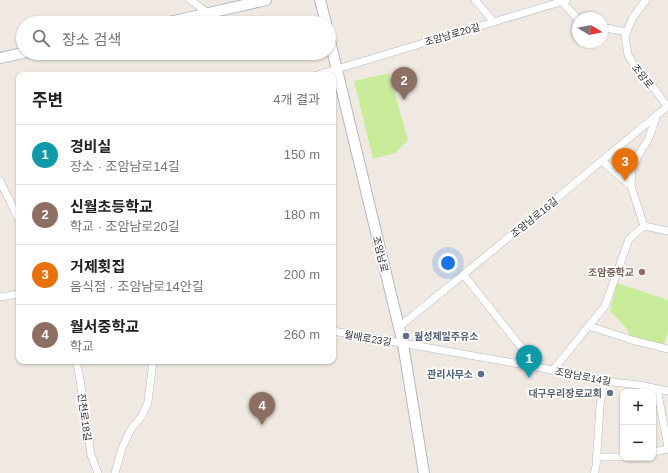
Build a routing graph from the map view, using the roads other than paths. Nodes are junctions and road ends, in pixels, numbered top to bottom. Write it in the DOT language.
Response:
graph roads {
  1 [pos="190,0"];
  2 [pos="266,0"];
  3 [pos="320,0"];
  4 [pos="476,0"];
  5 [pos="646,0"];
  6 [pos="565,1"];
  7 [pos="573,12"];
  8 [pos="208,13"];
  9 [pos="195,16"];
  10 [pos="324,16"];
  11 [pos="494,22"];
  12 [pos="608,28"];
  13 [pos="627,32"];
  14 [pos="16,55"];
  15 [pos="0,58"];
  16 [pos="335,60"];
  17 [pos="337,68"];
  18 [pos="326,72"];
  19 [pos="668,106"];
  20 [pos="657,115"];
  21 [pos="602,161"];
  22 [pos="0,180"];
  23 [pos="631,186"];
  24 [pos="16,214"];
  25 [pos="644,226"];
  26 [pos="668,231"];
  27 [pos="463,274"];
  28 [pos="16,294"];
  29 [pos="0,297"];
  30 [pos="589,326"];
  31 [pos="399,327"];
  32 [pos="336,332"];
  33 [pos="403,344"];
  34 [pos="668,349"];
  35 [pos="77,364"];
  36 [pos="153,364"];
  37 [pos="537,367"];
  38 [pos="553,370"];
  39 [pos="604,381"];
  40 [pos="657,389"];
  41 [pos="668,391"];
  42 [pos="668,448"];
  43 [pos="656,451"];
  44 [pos="596,457"];
  45 [pos="620,457"];
  46 [pos="98,473"];
  47 [pos="115,473"];
  48 [pos="424,473"];
  49 [pos="594,473"];
  1 -- 8 [label="street"];
  2 -- 8 [label="main road"];
  3 -- 10 [label="main road"];
  4 -- 11 [label="street"];
  5 -- 13 [label="street, 조암로"];
  6 -- 7 [label="street"];
  6 -- 11 [label="street, 조암남로20길"];
  8 -- 9 [label="main road"];
  11 -- 17 [label="street, 조암남로20길"];
  12 -- 13 [label="street"];
  13 -- 19 [label="street, 조암로"];
  14 -- 15 [label="main road"];
  16 -- 17 [label="main road, 조암남로"];
  17 -- 18 [label="street, 조암남로20길"];
  17 -- 31 [label="main road, 조암남로"];
  19 -- 20 [label="street, 조암남로16길"];
  20 -- 21 [label="street, 조암남로16길"];
  20 -- 23 [label="street"];
  21 -- 23 [label="street"];
  21 -- 27 [label="street, 조암남로16길"];
  22 -- 24 [label="street"];
  23 -- 25 [label="street"];
  25 -- 26 [label="street"];
  25 -- 30 [label="street"];
  27 -- 31 [label="street, 조암남로16길"];
  27 -- 37 [label="street"];
  28 -- 29 [label="street"];
  30 -- 34 [label="street"];
  30 -- 38 [label="street"];
  31 -- 33 [label="main road, 조암남로"];
  32 -- 33 [label="street, 월배로23길"];
  33 -- 37 [label="street, 조암남로14길"];
  33 -- 48 [label="main road, 조암남로"];
  35 -- 46 [label="street, 진천로18길"];
  36 -- 47 [label="street"];
  37 -- 38 [label="street, 조암남로14길"];
  38 -- 39 [label="street, 조암남로14길"];
  39 -- 40 [label="street, 조암남로14길"];
  39 -- 44 [label="street"];
  40 -- 41 [label="street, 조암남로14길"];
  40 -- 42 [label="street"];
  42 -- 43 [label="street"];
  44 -- 45 [label="street"];
  44 -- 49 [label="street"];
}
